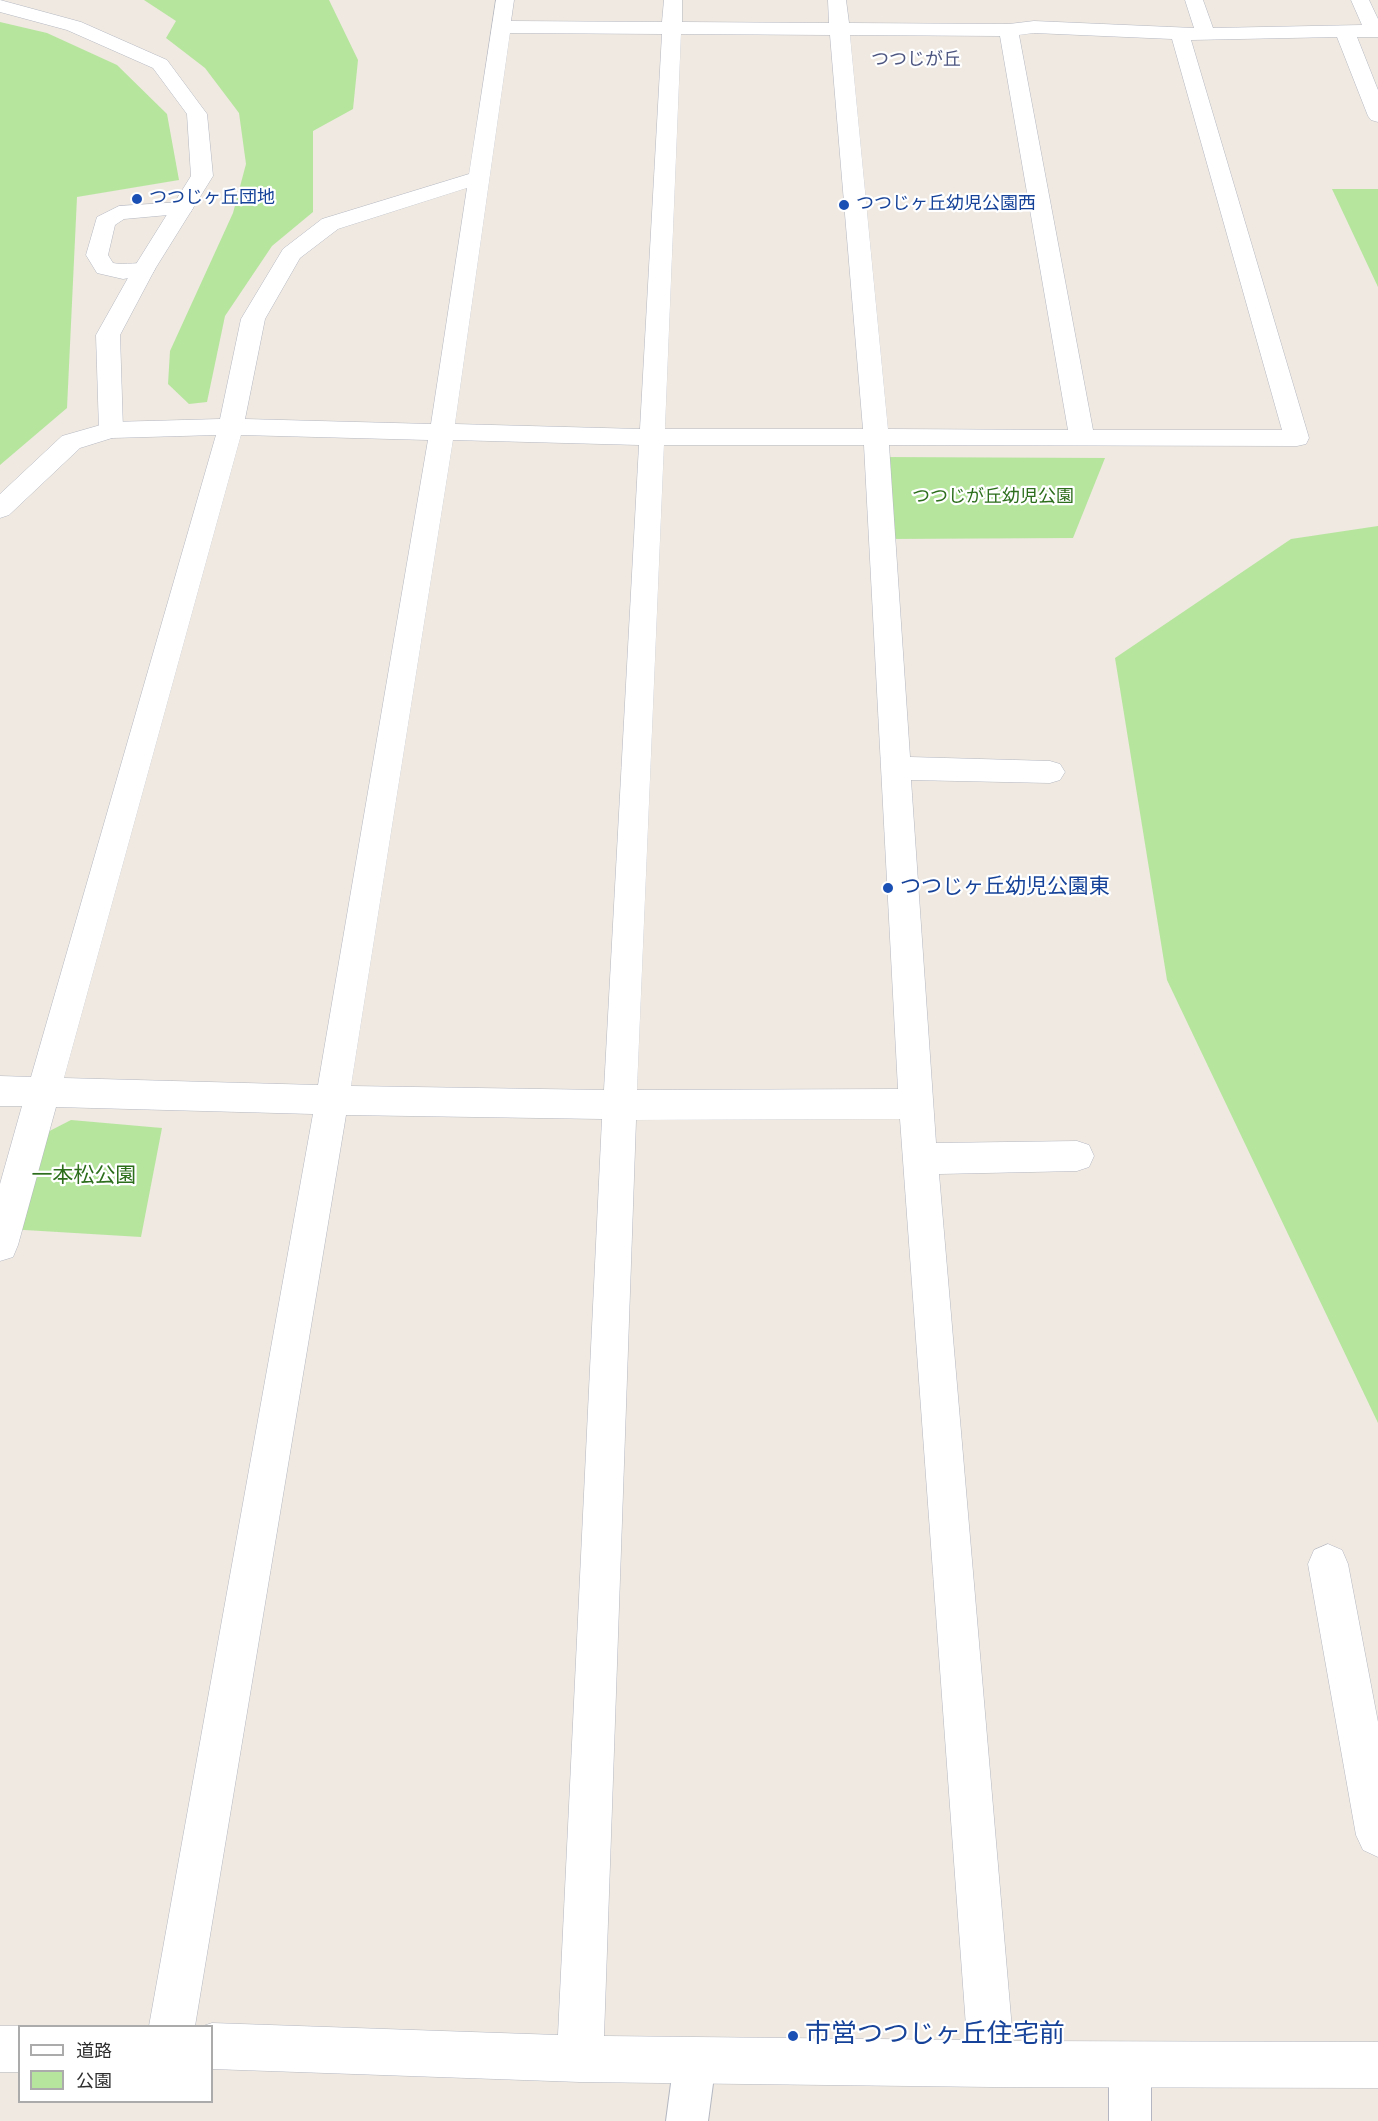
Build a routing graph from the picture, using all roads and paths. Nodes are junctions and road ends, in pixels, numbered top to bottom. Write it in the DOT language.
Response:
graph roads {
  1 [pos="1194,0"];
  2 [pos="1360,0"];
  3 [pos="0,6"];
  4 [pos="503,13"];
  5 [pos="672,14"];
  6 [pos="839,14"];
  7 [pos="1009,30"];
  8 [pos="1376,31"];
  9 [pos="1205,32"];
  10 [pos="1345,32"];
  11 [pos="1180,34"];
  12 [pos="1378,116"];
  13 [pos="478,178"];
  14 [pos="182,208"];
  15 [pos="144,269"];
  16 [pos="231,427"];
  17 [pos="111,430"];
  18 [pos="442,432"];
  19 [pos="876,436"];
  20 [pos="653,437"];
  21 [pos="1082,437"];
  22 [pos="0,509"];
  23 [pos="896,768"];
  24 [pos="1050,772"];
  25 [pos="0,1091"];
  26 [pos="43,1091"];
  27 [pos="332,1100"];
  28 [pos="916,1104"];
  29 [pos="620,1105"];
  30 [pos="1077,1156"];
  31 [pos="920,1159"];
  32 [pos="0,1245"];
  33 [pos="1328,1564"];
  34 [pos="1378,1835"];
  35 [pos="172,2025"];
  36 [pos="213,2046"];
  37 [pos="0,2049"];
  38 [pos="18,2049"];
  39 [pos="580,2059"];
  40 [pos="695,2061"];
  41 [pos="992,2064"];
  42 [pos="1130,2065"];
  43 [pos="1378,2065"];
  44 [pos="687,2121"];
  45 [pos="1130,2121"];
  1 -- 9 [label="street"];
  2 -- 8 [label="street"];
  3 -- 14 [label="street"];
  4 -- 5 [label="street"];
  4 -- 13 [label="street"];
  5 -- 6 [label="street"];
  5 -- 20 [label="street"];
  6 -- 7 [label="street"];
  6 -- 19 [label="street"];
  7 -- 11 [label="street"];
  7 -- 21 [label="street"];
  8 -- 10 [label="street"];
  9 -- 10 [label="street"];
  9 -- 11 [label="street"];
  10 -- 12 [label="street"];
  11 -- 21 [label="street"];
  13 -- 16 [label="street"];
  13 -- 18 [label="street"];
  14 -- 15 [label="street"];
  14 -- 15 [label="street"];
  15 -- 17 [label="street"];
  16 -- 17 [label="street"];
  16 -- 18 [label="street"];
  16 -- 26 [label="street"];
  17 -- 22 [label="street"];
  18 -- 20 [label="street"];
  18 -- 27 [label="street"];
  19 -- 20 [label="street"];
  19 -- 21 [label="street"];
  19 -- 23 [label="street"];
  20 -- 29 [label="street"];
  23 -- 24 [label="street"];
  23 -- 28 [label="street"];
  25 -- 26 [label="street"];
  26 -- 27 [label="street"];
  26 -- 32 [label="street"];
  27 -- 29 [label="street"];
  27 -- 35 [label="street"];
  28 -- 29 [label="street"];
  28 -- 31 [label="street"];
  29 -- 39 [label="street"];
  30 -- 31 [label="street"];
  31 -- 41 [label="street"];
  33 -- 34 [label="street"];
  36 -- 39 [label="street"];
  37 -- 38 [label="street"];
  39 -- 40 [label="street"];
  40 -- 41 [label="street"];
  40 -- 44 [label="lane"];
  41 -- 42 [label="street"];
  42 -- 43 [label="street"];
  42 -- 45 [label="lane"];
}
